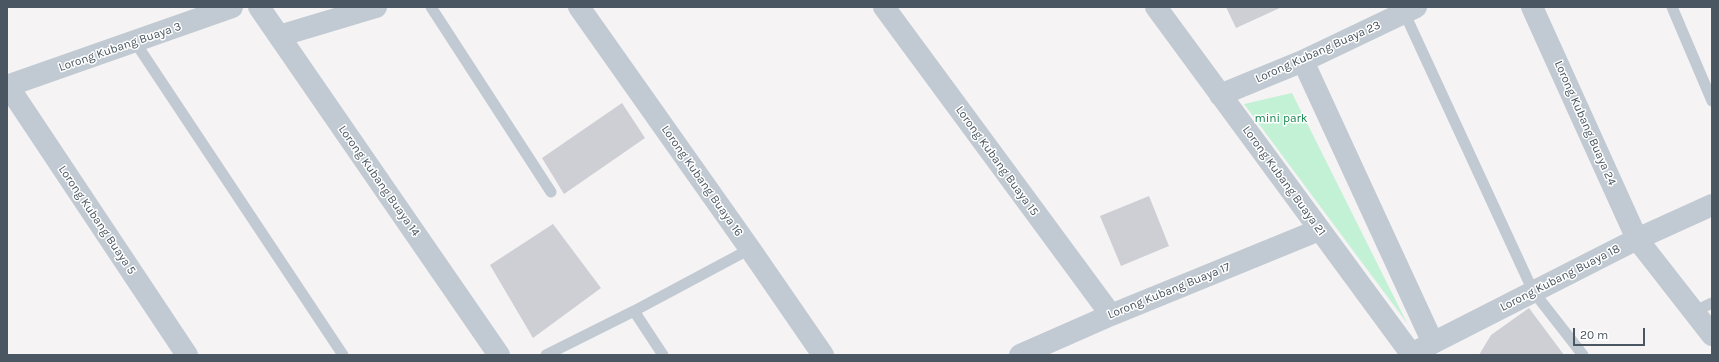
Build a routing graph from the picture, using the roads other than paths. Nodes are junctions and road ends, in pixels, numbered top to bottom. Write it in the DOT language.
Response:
graph roads {
  1 [pos="232,7"];
  2 [pos="259,7"];
  3 [pos="376,7"];
  4 [pos="431,7"];
  5 [pos="579,7"];
  6 [pos="884,7"];
  7 [pos="1156,7"];
  8 [pos="1532,7"];
  9 [pos="1672,7"];
  10 [pos="1410,10"];
  11 [pos="279,36"];
  12 [pos="135,42"];
  13 [pos="1303,60"];
  14 [pos="7,86"];
  15 [pos="1220,95"];
  16 [pos="1712,101"];
  17 [pos="551,192"];
  18 [pos="1712,205"];
  19 [pos="1319,230"];
  20 [pos="1637,239"];
  21 [pos="750,249"];
  22 [pos="1533,291"];
  23 [pos="1703,307"];
  24 [pos="634,311"];
  25 [pos="1111,315"];
  26 [pos="1712,335"];
  27 [pos="1433,342"];
  28 [pos="187,355"];
  29 [pos="343,355"];
  30 [pos="498,355"];
  31 [pos="546,355"];
  32 [pos="663,355"];
  33 [pos="823,355"];
  34 [pos="1020,355"];
  35 [pos="1411,355"];
  36 [pos="1582,355"];
  1 -- 12 [label="street, Lorong Kubang Buaya 3"];
  2 -- 11 [label="street, Lorong Kubang Buaya 14"];
  3 -- 11 [label="street"];
  4 -- 17 [label="lane"];
  5 -- 21 [label="street, Lorong Kubang Buaya 16"];
  6 -- 25 [label="street, Lorong Kubang Buaya 15"];
  7 -- 15 [label="street, Lorong Kubang Buaya 21"];
  8 -- 20 [label="street, Lorong Kubang Buaya 24"];
  9 -- 16 [label="lane"];
  10 -- 13 [label="street, Lorong Kubang Buaya 23"];
  10 -- 22 [label="lane"];
  11 -- 30 [label="street, Lorong Kubang Buaya 14"];
  12 -- 14 [label="street, Lorong Kubang Buaya 3"];
  12 -- 29 [label="lane"];
  13 -- 15 [label="street, Lorong Kubang Buaya 23"];
  13 -- 27 [label="street"];
  14 -- 28 [label="street, Lorong Kubang Buaya 5"];
  15 -- 19 [label="street, Lorong Kubang Buaya 21"];
  18 -- 20 [label="street, Lorong Kubang Buaya 18"];
  19 -- 25 [label="street, Lorong Kubang Buaya 17"];
  19 -- 35 [label="street, Lorong Kubang Buaya 21"];
  20 -- 22 [label="street, Lorong Kubang Buaya 18"];
  20 -- 23 [label="street, Lorong Kubang Buaya 24"];
  21 -- 24 [label="lane"];
  21 -- 33 [label="street, Lorong Kubang Buaya 16"];
  22 -- 27 [label="street, Lorong Kubang Buaya 18"];
  22 -- 36 [label="lane"];
  23 -- 26 [label="street, Lorong Kubang Buaya 24"];
  24 -- 31 [label="lane"];
  24 -- 32 [label="lane"];
  25 -- 34 [label="street, Lorong Kubang Buaya 17"];
  27 -- 35 [label="street, Lorong Kubang Buaya 18"];
}
